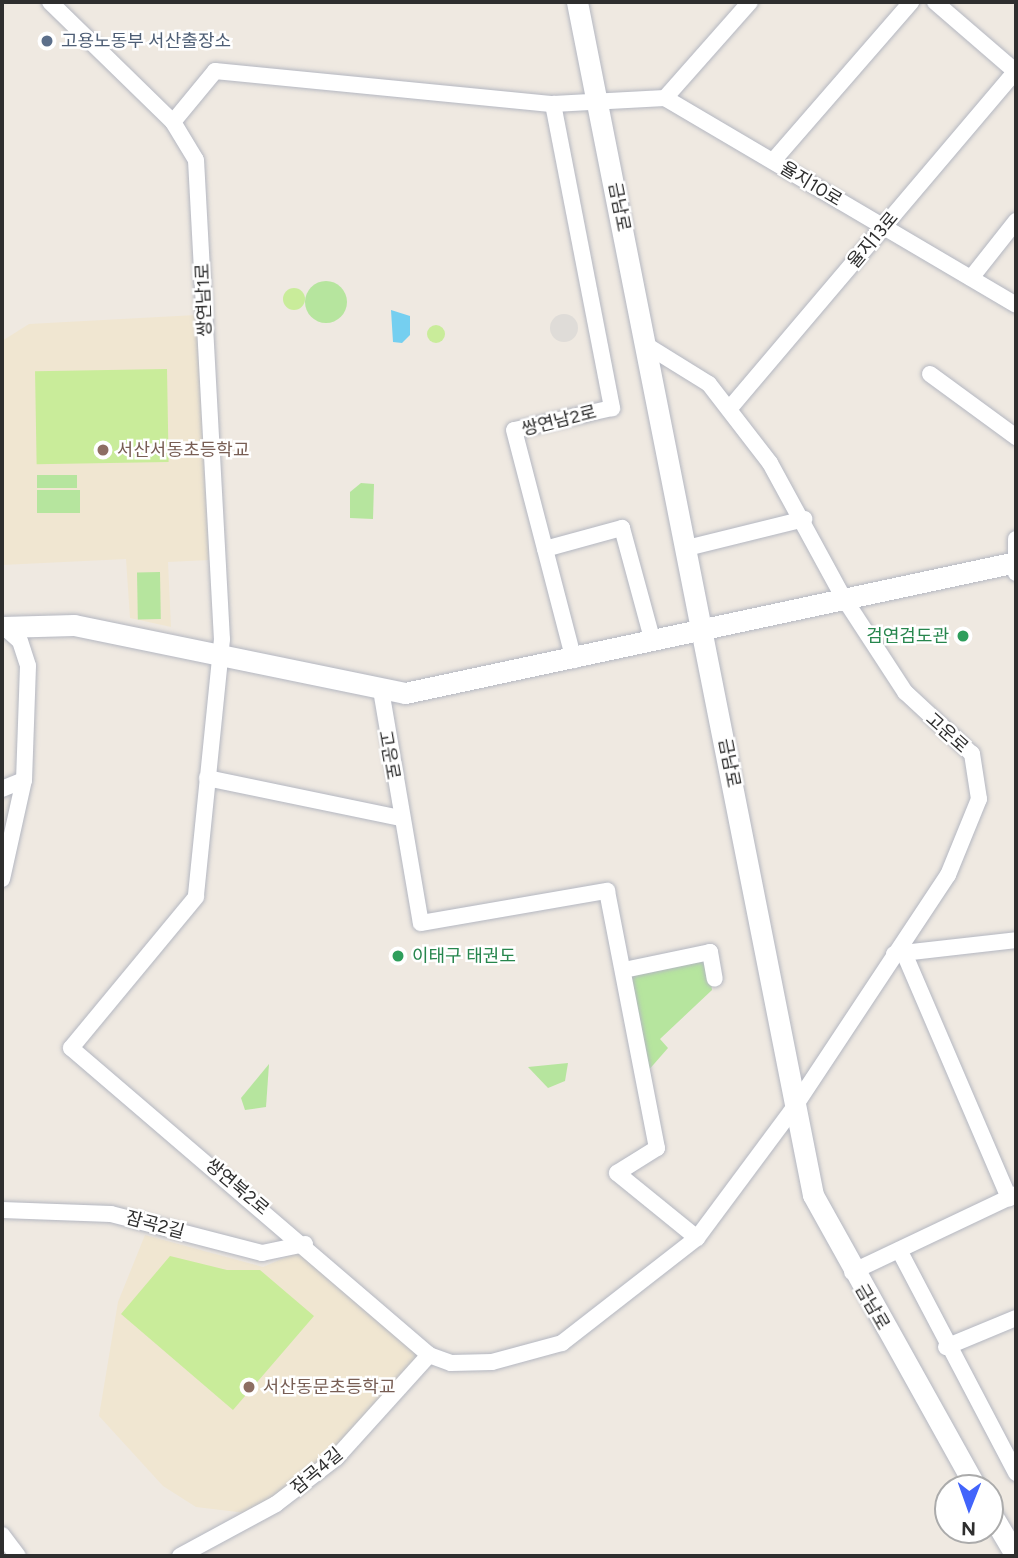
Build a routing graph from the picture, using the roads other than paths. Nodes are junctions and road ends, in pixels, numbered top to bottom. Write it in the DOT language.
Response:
graph roads {
  1 [pos="50,2"];
  2 [pos="578,2"];
  3 [pos="750,2"];
  4 [pos="911,2"];
  5 [pos="935,2"];
  6 [pos="1016,71"];
  7 [pos="665,98"];
  8 [pos="597,101"];
  9 [pos="553,104"];
  10 [pos="173,122"];
  11 [pos="773,161"];
  12 [pos="1016,221"];
  13 [pos="884,227"];
  14 [pos="971,278"];
  15 [pos="1016,305"];
  16 [pos="646,345"];
  17 [pos="930,374"];
  18 [pos="730,408"];
  19 [pos="1016,437"];
  20 [pos="804,519"];
  21 [pos="1016,539"];
  22 [pos="687,548"];
  23 [pos="545,549"];
  24 [pos="1016,562"];
  25 [pos="1016,573"];
  26 [pos="843,597"];
  27 [pos="2,626"];
  28 [pos="704,631"];
  29 [pos="653,642"];
  30 [pos="221,655"];
  31 [pos="574,660"];
  32 [pos="381,690"];
  33 [pos="207,778"];
  34 [pos="24,780"];
  35 [pos="2,789"];
  36 [pos="401,818"];
  37 [pos="2,879"];
  38 [pos="1016,940"];
  39 [pos="899,953"];
  40 [pos="624,970"];
  41 [pos="715,979"];
  42 [pos="795,1106"];
  43 [pos="1012,1196"];
  44 [pos="2,1210"];
  45 [pos="697,1238"];
  46 [pos="304,1244"];
  47 [pos="900,1250"];
  48 [pos="852,1272"];
  49 [pos="1016,1318"];
  50 [pos="946,1347"];
  51 [pos="429,1355"];
  52 [pos="1016,1473"];
  53 [pos="968,1474"];
  54 [pos="2,1535"];
  55 [pos="1004,1536"];
  56 [pos="18,1556"];
  57 [pos="180,1556"];
  58 [pos="1016,1556"];
  1 -- 10 [label="street, 쌍연남1로"];
  2 -- 8 [label="street, 금남로"];
  3 -- 7 [label="street"];
  4 -- 11 [label="street"];
  5 -- 6 [label="street"];
  6 -- 13 [label="street, 율지13로"];
  7 -- 8 [label="street"];
  7 -- 11 [label="street, 율지10로"];
  8 -- 9 [label="street"];
  8 -- 16 [label="street, 금남로"];
  9 -- 10 [label="street"];
  9 -- 23 [label="street, 쌍연남2로"];
  10 -- 30 [label="street, 쌍연남1로"];
  11 -- 13 [label="street, 율지10로"];
  12 -- 14 [label="street"];
  13 -- 14 [label="street, 율지10로"];
  13 -- 18 [label="street, 율지13로"];
  14 -- 15 [label="street, 율지10로"];
  16 -- 18 [label="street"];
  16 -- 22 [label="street, 금남로"];
  17 -- 19 [label="street"];
  18 -- 20 [label="street, 고운로"];
  20 -- 22 [label="street"];
  20 -- 26 [label="street, 고운로"];
  21 -- 24 [label="street"];
  22 -- 28 [label="street, 금남로"];
  23 -- 29 [label="street"];
  23 -- 31 [label="street, 쌍연남2로"];
  24 -- 25 [label="street"];
  24 -- 26 [label="street"];
  26 -- 28 [label="street"];
  26 -- 39 [label="street, 고운로"];
  27 -- 30 [label="street"];
  27 -- 34 [label="street"];
  28 -- 29 [label="street"];
  28 -- 42 [label="street, 금남로"];
  29 -- 31 [label="street"];
  30 -- 32 [label="street"];
  30 -- 33 [label="street, 쌍연남1로"];
  31 -- 32 [label="street"];
  32 -- 36 [label="street, 고운로"];
  33 -- 36 [label="street"];
  33 -- 46 [label="street, 쌍연북2로"];
  34 -- 35 [label="street"];
  34 -- 37 [label="street"];
  36 -- 40 [label="street, 고운로"];
  38 -- 39 [label="street"];
  39 -- 42 [label="street, 고운로"];
  39 -- 43 [label="street"];
  40 -- 41 [label="street"];
  40 -- 45 [label="street"];
  42 -- 45 [label="street, 쌍연북2로"];
  42 -- 48 [label="street, 금남로"];
  43 -- 47 [label="street"];
  44 -- 46 [label="street, 잠곡2길"];
  45 -- 51 [label="street, 쌍연북2로"];
  46 -- 51 [label="street, 쌍연북2로"];
  47 -- 48 [label="street"];
  47 -- 50 [label="street"];
  48 -- 53 [label="street, 금남로"];
  49 -- 50 [label="street"];
  50 -- 52 [label="street"];
  51 -- 57 [label="street, 잠곡4길"];
  54 -- 56 [label="street"];
  55 -- 58 [label="street"];
}
